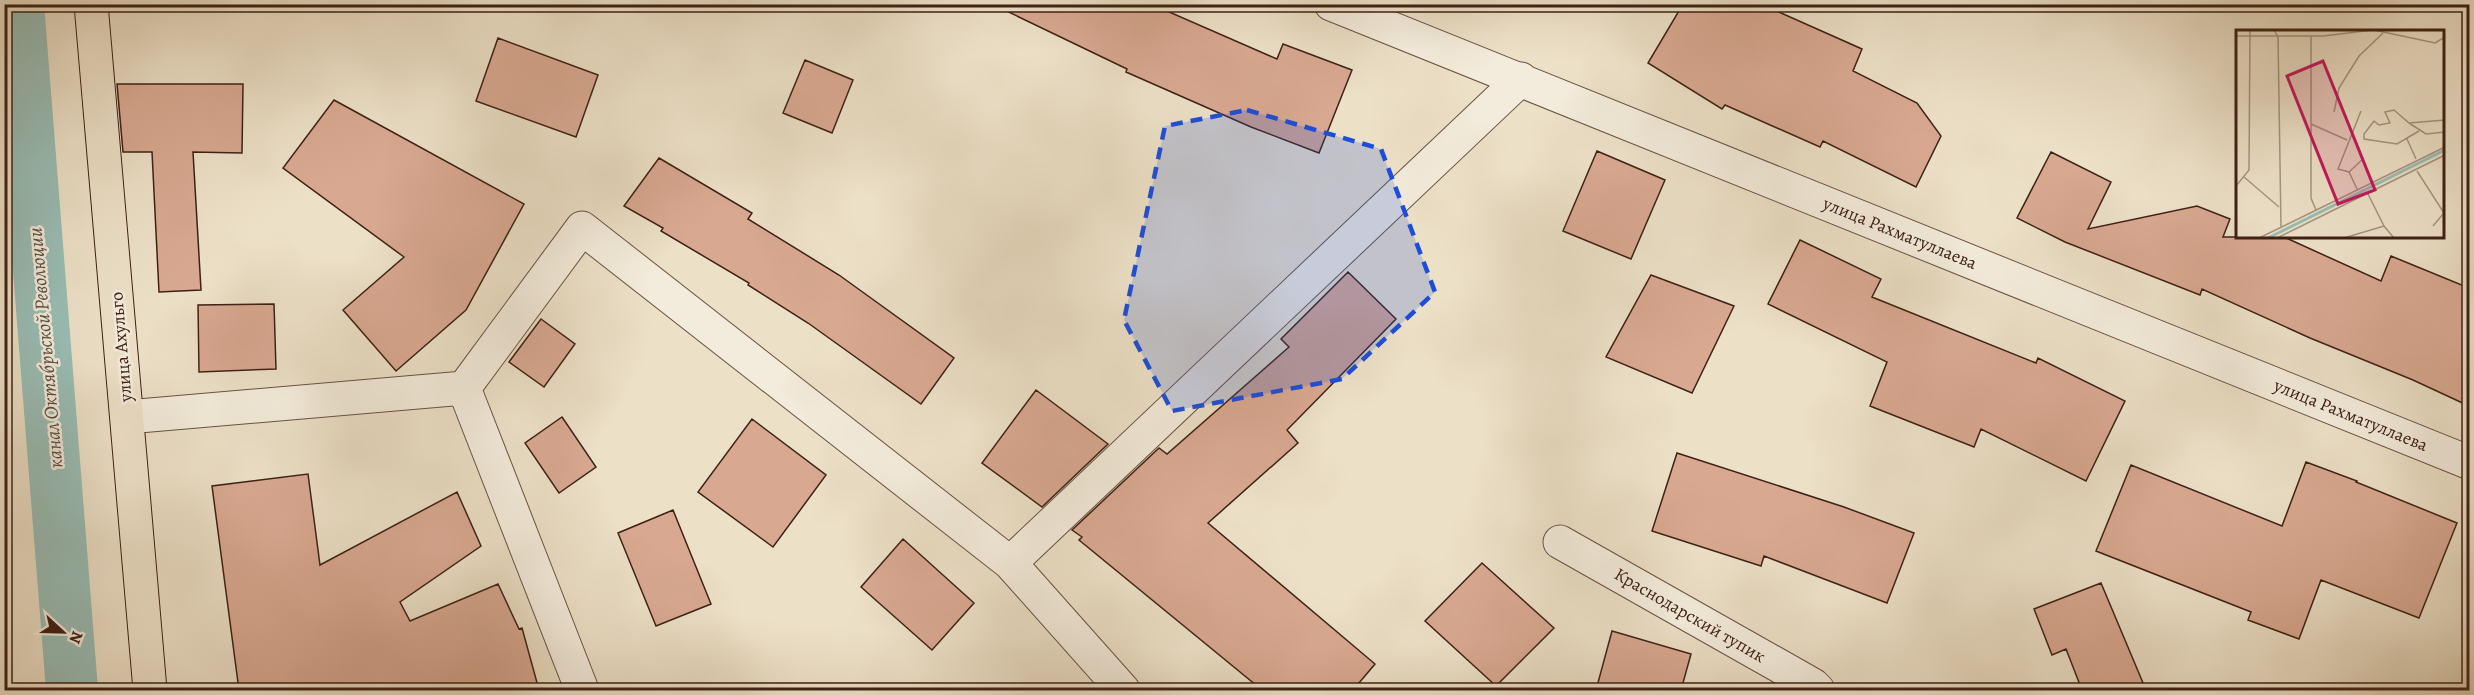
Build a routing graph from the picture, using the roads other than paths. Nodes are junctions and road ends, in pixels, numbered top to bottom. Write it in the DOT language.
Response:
graph roads {
  1 [pos="91,4"];
  2 [pos="1331,4"];
  3 [pos="1521,80"];
  4 [pos="464,387"];
  5 [pos="127,417"];
  6 [pos="2469,463"];
  7 [pos="1560,542"];
  8 [pos="1010,563"];
  9 [pos="150,690"];
  10 [pos="582,690"];
  11 [pos="1124,690"];
  12 [pos="1818,690"];
  1 -- 5 [label="main road, улица Ахульго"];
  2 -- 3 [label="street, улица Рахматуллаева"];
  3 -- 6 [label="street, улица Рахматуллаева"];
  3 -- 8 [label="street"];
  4 -- 5 [label="street"];
  4 -- 8 [label="street"];
  4 -- 10 [label="street"];
  5 -- 9 [label="main road, улица Ахульго"];
  7 -- 12 [label="street, Краснодарский тупик"];
  8 -- 11 [label="street"];
}
